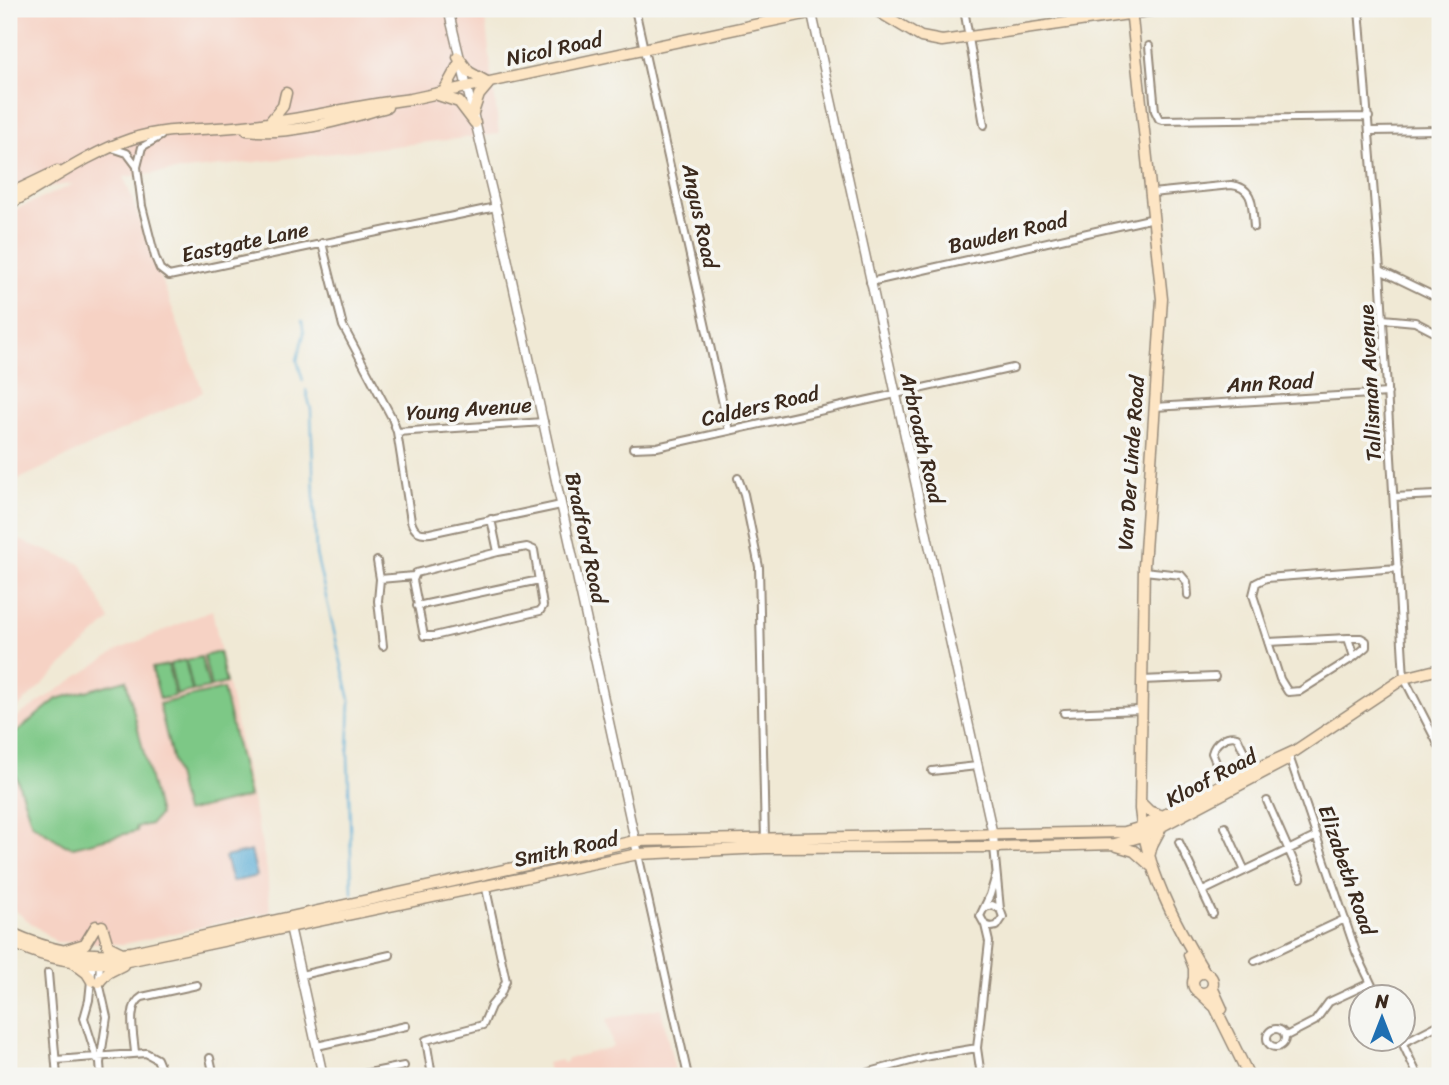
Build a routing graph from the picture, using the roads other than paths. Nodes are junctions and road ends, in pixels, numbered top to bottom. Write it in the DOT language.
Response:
graph roads {
  1 [pos="448,9"];
  2 [pos="635,9"];
  3 [pos="828,9"];
  4 [pos="874,9"];
  5 [pos="964,9"];
  6 [pos="1163,9"];
  7 [pos="1359,9"];
  8 [pos="811,10"];
  9 [pos="1131,10"];
  10 [pos="969,38"];
  11 [pos="1149,46"];
  12 [pos="645,50"];
  13 [pos="459,60"];
  14 [pos="488,82"];
  15 [pos="467,87"];
  16 [pos="286,93"];
  17 [pos="439,94"];
  18 [pos="411,100"];
  19 [pos="1369,117"];
  20 [pos="474,118"];
  21 [pos="269,123"];
  22 [pos="984,125"];
  23 [pos="229,128"];
  24 [pos="172,129"];
  25 [pos="1440,130"];
  26 [pos="1371,131"];
  27 [pos="110,148"];
  28 [pos="137,167"];
  29 [pos="68,169"];
  30 [pos="1152,193"];
  31 [pos="9,194"];
  32 [pos="9,204"];
  33 [pos="496,207"];
  34 [pos="1154,218"];
  35 [pos="1254,227"];
  36 [pos="322,243"];
  37 [pos="1380,270"];
  38 [pos="870,282"];
  39 [pos="1440,299"];
  40 [pos="1383,318"];
  41 [pos="1440,335"];
  42 [pos="1013,368"];
  43 [pos="1388,393"];
  44 [pos="894,394"];
  45 [pos="1154,407"];
  46 [pos="544,422"];
  47 [pos="397,432"];
  48 [pos="729,432"];
  49 [pos="633,448"];
  50 [pos="738,478"];
  51 [pos="1436,495"];
  52 [pos="1394,497"];
  53 [pos="561,505"];
  54 [pos="491,519"];
  55 [pos="498,552"];
  56 [pos="377,561"];
  57 [pos="1398,568"];
  58 [pos="1144,571"];
  59 [pos="414,576"];
  60 [pos="380,579"];
  61 [pos="539,580"];
  62 [pos="1188,595"];
  63 [pos="417,606"];
  64 [pos="1348,638"];
  65 [pos="1268,642"];
  66 [pos="383,646"];
  67 [pos="1354,657"];
  68 [pos="1440,669"];
  69 [pos="1215,677"];
  70 [pos="1404,678"];
  71 [pos="1142,680"];
  72 [pos="1141,710"];
  73 [pos="1064,713"];
  74 [pos="1440,748"];
  75 [pos="1291,754"];
  76 [pos="977,766"];
  77 [pos="932,771"];
  78 [pos="1254,773"];
  79 [pos="1226,787"];
  80 [pos="1267,801"];
  81 [pos="1140,805"];
  82 [pos="1162,820"];
  83 [pos="1225,827"];
  84 [pos="1142,831"];
  85 [pos="1110,834"];
  86 [pos="993,835"];
  87 [pos="1317,836"];
  88 [pos="635,841"];
  89 [pos="765,842"];
  90 [pos="1179,842"];
  91 [pos="1101,845"];
  92 [pos="994,847"];
  93 [pos="1289,849"];
  94 [pos="638,854"];
  95 [pos="1150,862"];
  96 [pos="1245,871"];
  97 [pos="996,875"];
  98 [pos="1301,878"];
  99 [pos="485,880"];
  100 [pos="1203,891"];
  101 [pos="986,907"];
  102 [pos="1000,909"];
  103 [pos="1213,914"];
  104 [pos="1173,916"];
  105 [pos="1345,919"];
  106 [pos="289,922"];
  107 [pos="985,925"];
  108 [pos="997,926"];
  109 [pos="9,932"];
  110 [pos="9,940"];
  111 [pos="989,942"];
  112 [pos="58,951"];
  113 [pos="390,955"];
  114 [pos="130,957"];
  115 [pos="97,960"];
  116 [pos="1255,961"];
  117 [pos="72,963"];
  118 [pos="48,973"];
  119 [pos="1205,973"];
  120 [pos="301,975"];
  121 [pos="1194,978"];
  122 [pos="95,981"];
  123 [pos="1370,983"];
  124 [pos="197,985"];
  125 [pos="1212,987"];
  126 [pos="1199,992"];
  127 [pos="89,1000"];
  128 [pos="103,1000"];
  129 [pos="1440,1024"];
  130 [pos="406,1026"];
  131 [pos="1418,1034"];
  132 [pos="1286,1036"];
  133 [pos="317,1046"];
  134 [pos="977,1048"];
  135 [pos="135,1053"];
  136 [pos="1408,1054"];
  137 [pos="99,1058"];
  138 [pos="210,1058"];
  139 [pos="56,1060"];
  140 [pos="404,1066"];
  141 [pos="381,1073"];
  142 [pos="57,1076"];
  143 [pos="101,1076"];
  144 [pos="164,1076"];
  145 [pos="214,1076"];
  146 [pos="323,1076"];
  147 [pos="353,1076"];
  148 [pos="432,1076"];
  149 [pos="688,1076"];
  150 [pos="855,1076"];
  151 [pos="981,1076"];
  152 [pos="1249,1076"];
  153 [pos="1255,1076"];
  154 [pos="1418,1076"];
  1 -- 13 [label="street, Bradford Road"];
  2 -- 12 [label="street, Angus Road"];
  3 -- 8 [label="main road, Nicol Road"];
  4 -- 10 [label="main road"];
  5 -- 10 [label="street"];
  6 -- 9 [label="main road"];
  7 -- 19 [label="street, Tallisman Avenue"];
  8 -- 12 [label="main road, Nicol Road"];
  8 -- 38 [label="street, Arbroath Road"];
  9 -- 10 [label="main road"];
  9 -- 30 [label="main road, Van Der Linde Road"];
  10 -- 22 [label="street"];
  11 -- 19 [label="street"];
  12 -- 14 [label="main road, Nicol Road"];
  12 -- 48 [label="street, Angus Road"];
  13 -- 14 [label="main road"];
  13 -- 15 [label="street, Bradford Road"];
  13 -- 17 [label="main road"];
  14 -- 15 [label="main road, Nicol Road"];
  14 -- 20 [label="main road"];
  15 -- 17 [label="main road, Nicol Road"];
  15 -- 20 [label="street, Bradford Road"];
  16 -- 21 [label="main road"];
  17 -- 18 [label="main road, Nicol Road"];
  17 -- 20 [label="main road"];
  18 -- 21 [label="main road, Nicol Road"];
  18 -- 23 [label="main road, Nicol Road"];
  19 -- 26 [label="street, Tallisman Avenue"];
  20 -- 33 [label="street, Bradford Road"];
  21 -- 23 [label="main road, Nicol Road"];
  23 -- 24 [label="main road, Nicol Road"];
  24 -- 27 [label="main road, Nicol Road"];
  24 -- 28 [label="street"];
  25 -- 26 [label="street"];
  26 -- 37 [label="street, Tallisman Avenue"];
  27 -- 28 [label="street"];
  27 -- 29 [label="main road, Nicol Road"];
  28 -- 36 [label="street, Eastgate Lane"];
  29 -- 31 [label="main road, Nicol Road"];
  29 -- 32 [label="main road, Nicol Road"];
  30 -- 34 [label="main road, Van Der Linde Road"];
  30 -- 35 [label="street"];
  33 -- 36 [label="street, Eastgate Lane"];
  33 -- 46 [label="street, Bradford Road"];
  34 -- 38 [label="street, Bawden Road"];
  34 -- 45 [label="main road, Van Der Linde Road"];
  36 -- 47 [label="street"];
  37 -- 39 [label="street"];
  37 -- 40 [label="street, Tallisman Avenue"];
  38 -- 44 [label="street, Arbroath Road"];
  40 -- 41 [label="street"];
  40 -- 43 [label="street, Tallisman Avenue"];
  42 -- 44 [label="street, Calders Road"];
  43 -- 45 [label="street, Ann Road"];
  43 -- 52 [label="street, Tallisman Avenue"];
  44 -- 48 [label="street, Calders Road"];
  44 -- 76 [label="street, Arbroath Road"];
  45 -- 58 [label="main road, Van Der Linde Road"];
  46 -- 47 [label="street, Young Avenue"];
  46 -- 53 [label="street, Bradford Road"];
  47 -- 54 [label="street"];
  48 -- 49 [label="street, Calders Road"];
  50 -- 89 [label="street"];
  51 -- 52 [label="street"];
  52 -- 57 [label="street, Tallisman Avenue"];
  53 -- 54 [label="street"];
  53 -- 88 [label="street, Bradford Road"];
  54 -- 55 [label="street"];
  55 -- 59 [label="street"];
  55 -- 61 [label="street"];
  56 -- 60 [label="street"];
  57 -- 65 [label="street"];
  57 -- 70 [label="street, Tallisman Avenue"];
  58 -- 62 [label="street"];
  58 -- 71 [label="main road, Van Der Linde Road"];
  59 -- 60 [label="street"];
  59 -- 63 [label="street"];
  60 -- 66 [label="street"];
  61 -- 63 [label="street"];
  61 -- 63 [label="street"];
  64 -- 65 [label="street"];
  64 -- 67 [label="street"];
  64 -- 67 [label="street"];
  65 -- 67 [label="street"];
  68 -- 70 [label="main road, Kloof Road"];
  69 -- 71 [label="street"];
  70 -- 74 [label="street, Tallisman Avenue"];
  70 -- 75 [label="main road, Kloof Road"];
  71 -- 72 [label="main road, Van Der Linde Road"];
  72 -- 73 [label="street"];
  72 -- 81 [label="main road, Van Der Linde Road"];
  75 -- 78 [label="main road, Kloof Road"];
  75 -- 87 [label="street, Elizabeth Road"];
  76 -- 77 [label="street"];
  76 -- 86 [label="street, Arbroath Road"];
  78 -- 79 [label="main road, Kloof Road"];
  78 -- 79 [label="street"];
  79 -- 82 [label="main road, Kloof Road"];
  80 -- 93 [label="street"];
  81 -- 82 [label="main road"];
  81 -- 84 [label="main road, Van Der Linde Road"];
  81 -- 85 [label="main road"];
  82 -- 84 [label="main road, Kloof Road"];
  82 -- 95 [label="main road"];
  83 -- 96 [label="street"];
  84 -- 85 [label="main road, Smith Road"];
  84 -- 91 [label="main road, Smith Road"];
  84 -- 95 [label="main road, Van Der Linde Road"];
  85 -- 86 [label="main road, Smith Road"];
  86 -- 89 [label="main road, Smith Road"];
  86 -- 92 [label="street, Arbroath Road"];
  87 -- 93 [label="street"];
  87 -- 105 [label="street, Elizabeth Road"];
  88 -- 89 [label="main road, Smith Road"];
  88 -- 94 [label="street, Bradford Road"];
  88 -- 99 [label="main road, Smith Road"];
  89 -- 92 [label="main road, Smith Road"];
  89 -- 94 [label="main road, Smith Road"];
  90 -- 100 [label="street"];
  91 -- 92 [label="main road, Smith Road"];
  91 -- 95 [label="main road"];
  92 -- 97 [label="street, Arbroath Road"];
  93 -- 96 [label="street"];
  93 -- 98 [label="street"];
  94 -- 99 [label="main road, Smith Road"];
  94 -- 149 [label="street, Bradford Road"];
  95 -- 104 [label="main road, Van Der Linde Road"];
  96 -- 100 [label="street"];
  97 -- 101 [label="street, Arbroath Road"];
  97 -- 102 [label="street, Arbroath Road"];
  99 -- 106 [label="main road, Smith Road"];
  99 -- 148 [label="street"];
  100 -- 103 [label="street"];
  101 -- 102 [label="street"];
  101 -- 107 [label="street"];
  102 -- 108 [label="street"];
  104 -- 119 [label="main road, Van Der Linde Road"];
  104 -- 121 [label="main road, Van Der Linde Road"];
  105 -- 116 [label="street"];
  105 -- 123 [label="street, Elizabeth Road"];
  106 -- 114 [label="main road, Smith Road"];
  106 -- 120 [label="street"];
  107 -- 108 [label="street"];
  107 -- 111 [label="street"];
  108 -- 111 [label="street"];
  109 -- 112 [label="main road, Smith Road"];
  110 -- 117 [label="main road, Smith Road"];
  111 -- 134 [label="street"];
  112 -- 114 [label="main road"];
  112 -- 115 [label="main road, Smith Road"];
  113 -- 120 [label="street"];
  114 -- 115 [label="main road, Smith Road"];
  114 -- 122 [label="main road"];
  115 -- 117 [label="main road, Smith Road"];
  115 -- 122 [label="street"];
  117 -- 122 [label="main road"];
  118 -- 139 [label="street"];
  119 -- 121 [label="main road"];
  119 -- 125 [label="main road"];
  120 -- 133 [label="street"];
  121 -- 126 [label="main road"];
  122 -- 127 [label="street"];
  122 -- 128 [label="street"];
  123 -- 132 [label="street"];
  124 -- 135 [label="street"];
  125 -- 126 [label="main road"];
  125 -- 153 [label="main road"];
  126 -- 152 [label="main road"];
  127 -- 128 [label="street"];
  127 -- 137 [label="street"];
  128 -- 137 [label="street"];
  129 -- 131 [label="street"];
  130 -- 133 [label="street"];
  133 -- 146 [label="street"];
  134 -- 150 [label="street"];
  134 -- 151 [label="street"];
  135 -- 137 [label="street"];
  135 -- 144 [label="street"];
  136 -- 154 [label="street"];
  137 -- 139 [label="street"];
  137 -- 143 [label="street"];
  138 -- 145 [label="street"];
  139 -- 142 [label="street"];
  140 -- 141 [label="street"];
  141 -- 147 [label="street"];
}
